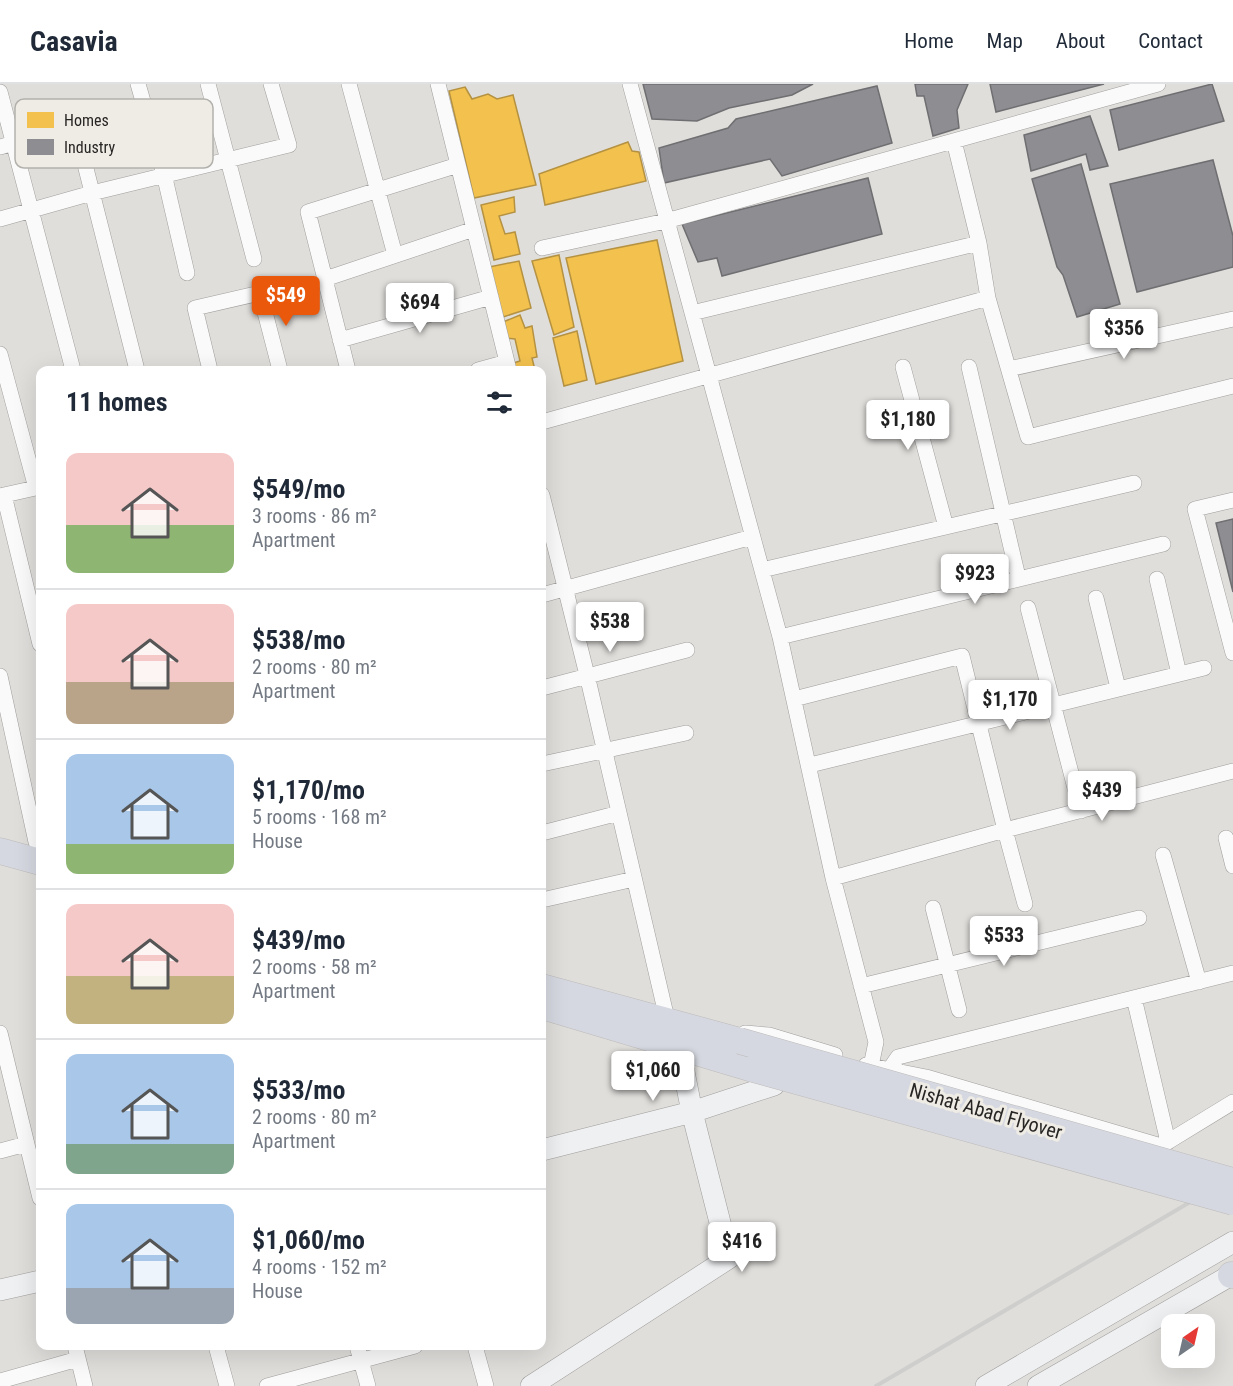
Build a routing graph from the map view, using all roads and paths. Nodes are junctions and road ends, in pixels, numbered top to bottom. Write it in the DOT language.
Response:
graph roads {
  1 [pos="138,84"];
  2 [pos="208,84"];
  3 [pos="271,84"];
  4 [pos="349,84"];
  5 [pos="438,84"];
  6 [pos="630,84"];
  7 [pos="1158,84"];
  8 [pos="0,92"];
  9 [pos="142,99"];
  10 [pos="212,99"];
  11 [pos="213,101"];
  12 [pos="954,141"];
  13 [pos="7,145"];
  14 [pos="230,159"];
  15 [pos="213,163"];
  16 [pos="458,165"];
  17 [pos="15,167"];
  18 [pos="15,168"];
  19 [pos="86,168"];
  20 [pos="162,168"];
  21 [pos="190,168"];
  22 [pos="164,174"];
  23 [pos="377,190"];
  24 [pos="92,193"];
  25 [pos="31,212"];
  26 [pos="0,219"];
  27 [pos="666,221"];
  28 [pos="474,229"];
  29 [pos="979,243"];
  30 [pos="542,248"];
  31 [pos="395,255"];
  32 [pos="254,259"];
  33 [pos="187,273"];
  34 [pos="325,279"];
  35 [pos="491,297"];
  36 [pos="988,298"];
  37 [pos="692,313"];
  38 [pos="1233,319"];
  39 [pos="340,340"];
  40 [pos="0,354"];
  41 [pos="72,366"];
  42 [pos="136,366"];
  43 [pos="209,366"];
  44 [pos="279,366"];
  45 [pos="347,366"];
  46 [pos="508,366"];
  47 [pos="903,367"];
  48 [pos="969,367"];
  49 [pos="1009,369"];
  50 [pos="708,377"];
  51 [pos="1233,386"];
  52 [pos="546,421"];
  53 [pos="36,480"];
  54 [pos="1134,483"];
  55 [pos="36,488"];
  56 [pos="2,496"];
  57 [pos="1233,500"];
  58 [pos="1003,514"];
  59 [pos="546,515"];
  60 [pos="946,527"];
  61 [pos="753,537"];
  62 [pos="1163,544"];
  63 [pos="762,570"];
  64 [pos="1018,578"];
  65 [pos="1157,579"];
  66 [pos="566,588"];
  67 [pos="546,594"];
  68 [pos="1096,598"];
  69 [pos="1028,608"];
  70 [pos="36,628"];
  71 [pos="780,637"];
  72 [pos="687,650"];
  73 [pos="1233,653"];
  74 [pos="1203,668"];
  75 [pos="1179,674"];
  76 [pos="587,675"];
  77 [pos="0,676"];
  78 [pos="546,687"];
  79 [pos="1118,688"];
  80 [pos="794,699"];
  81 [pos="1053,704"];
  82 [pos="978,722"];
  83 [pos="686,733"];
  84 [pos="604,749"];
  85 [pos="546,763"];
  86 [pos="810,765"];
  87 [pos="1233,771"];
  88 [pos="1081,811"];
  89 [pos="619,813"];
  90 [pos="1005,830"];
  91 [pos="546,832"];
  92 [pos="0,833"];
  93 [pos="36,836"];
  94 [pos="1226,838"];
  95 [pos="36,848"];
  96 [pos="36,849"];
  97 [pos="0,851"];
  98 [pos="1163,855"];
  99 [pos="1233,866"];
  100 [pos="833,878"];
  101 [pos="634,879"];
  102 [pos="546,899"];
  103 [pos="1025,904"];
  104 [pos="933,908"];
  105 [pos="1139,918"];
  106 [pos="947,964"];
  107 [pos="1233,973"];
  108 [pos="1199,982"];
  109 [pos="861,986"];
  110 [pos="546,988"];
  111 [pos="1134,998"];
  112 [pos="546,1007"];
  113 [pos="958,1010"];
  114 [pos="0,1033"];
  115 [pos="679,1033"];
  116 [pos="871,1066"];
  117 [pos="889,1070"];
  118 [pos="5,1078"];
  119 [pos="774,1085"];
  120 [pos="1233,1102"];
  121 [pos="692,1112"];
  122 [pos="1168,1142"];
  123 [pos="27,1144"];
  124 [pos="546,1149"];
  125 [pos="0,1151"];
  126 [pos="36,1181"];
  127 [pos="1233,1181"];
  128 [pos="1233,1202"];
  129 [pos="1233,1242"];
  130 [pos="1232,1274"];
  131 [pos="36,1282"];
  132 [pos="0,1290"];
  133 [pos="217,1350"];
  134 [pos="383,1350"];
  135 [pos="477,1350"];
  136 [pos="76,1352"];
  137 [pos="359,1353"];
  138 [pos="0,1382"];
  139 [pos="85,1386"];
  140 [pos="227,1386"];
  141 [pos="267,1386"];
  142 [pos="368,1386"];
  143 [pos="486,1386"];
  144 [pos="531,1386"];
  145 [pos="986,1386"];
  146 [pos="1038,1386"];
  1 -- 9 [label="street"];
  2 -- 10 [label="street"];
  3 -- 14 [label="street"];
  4 -- 23 [label="street"];
  5 -- 16 [label="street"];
  6 -- 27 [label="street"];
  7 -- 12 [label="street"];
  8 -- 13 [label="street"];
  11 -- 14 [label="street"];
  12 -- 27 [label="street"];
  12 -- 29 [label="street"];
  13 -- 17 [label="street"];
  14 -- 15 [label="street"];
  14 -- 32 [label="street"];
  16 -- 23 [label="street"];
  16 -- 28 [label="street"];
  18 -- 25 [label="street"];
  19 -- 24 [label="street"];
  20 -- 22 [label="street"];
  21 -- 22 [label="street"];
  22 -- 24 [label="street"];
  22 -- 33 [label="street"];
  23 -- 31 [label="street"];
  23 -- 34 [label="street"];
  24 -- 25 [label="street"];
  24 -- 42 [label="street"];
  25 -- 26 [label="street"];
  25 -- 41 [label="street"];
  27 -- 30 [label="street"];
  27 -- 37 [label="street"];
  28 -- 31 [label="street"];
  28 -- 35 [label="street"];
  29 -- 36 [label="street"];
  29 -- 37 [label="street"];
  31 -- 34 [label="street"];
  34 -- 39 [label="street"];
  35 -- 39 [label="street"];
  35 -- 46 [label="street"];
  36 -- 49 [label="street"];
  36 -- 50 [label="street"];
  37 -- 50 [label="street"];
  38 -- 49 [label="street"];
  39 -- 45 [label="street"];
  40 -- 53 [label="street"];
  43 -- 44 [label="street"];
  47 -- 60 [label="street"];
  48 -- 58 [label="street"];
  49 -- 51 [label="street"];
  50 -- 52 [label="street"];
  50 -- 61 [label="street"];
  54 -- 58 [label="street"];
  55 -- 56 [label="street"];
  56 -- 70 [label="street"];
  57 -- 73 [label="street"];
  58 -- 60 [label="street"];
  58 -- 64 [label="street"];
  59 -- 66 [label="street"];
  60 -- 63 [label="street"];
  61 -- 63 [label="street"];
  61 -- 66 [label="street"];
  62 -- 64 [label="street"];
  63 -- 71 [label="street"];
  64 -- 71 [label="street"];
  65 -- 75 [label="street"];
  66 -- 67 [label="street"];
  66 -- 76 [label="street"];
  68 -- 79 [label="street"];
  69 -- 81 [label="street"];
  71 -- 80 [label="street"];
  72 -- 76 [label="street"];
  74 -- 75 [label="street"];
  75 -- 79 [label="street"];
  76 -- 78 [label="street"];
  76 -- 84 [label="street"];
  77 -- 93 [label="street"];
  79 -- 81 [label="street"];
  80 -- 82 [label="street"];
  80 -- 86 [label="street"];
  81 -- 82 [label="street"];
  81 -- 88 [label="street"];
  82 -- 86 [label="street"];
  82 -- 90 [label="street"];
  83 -- 84 [label="street"];
  84 -- 85 [label="street"];
  84 -- 89 [label="street"];
  86 -- 100 [label="street"];
  87 -- 88 [label="street"];
  88 -- 90 [label="street"];
  89 -- 91 [label="street"];
  89 -- 101 [label="street"];
  90 -- 100 [label="street"];
  90 -- 103 [label="street"];
  92 -- 95 [label="highway"];
  94 -- 99 [label="street"];
  96 -- 97 [label="highway"];
  98 -- 108 [label="street"];
  100 -- 109 [label="street"];
  101 -- 102 [label="street"];
  101 -- 115 [label="street"];
  104 -- 106 [label="street"];
  105 -- 106 [label="street"];
  106 -- 109 [label="street"];
  106 -- 113 [label="street"];
  107 -- 108 [label="street"];
  108 -- 111 [label="street"];
  109 -- 116 [label="street"];
  110 -- 115 [label="highway"];
  111 -- 117 [label="street"];
  111 -- 122 [label="street"];
  112 -- 115 [label="highway"];
  114 -- 118 [label="street"];
  115 -- 116 [label="street"];
  115 -- 121 [label="street"];
  115 -- 127 [label="highway, Nishat Abad Flyover, bridge"];
  115 -- 128 [label="highway, bridge"];
  116 -- 117 [label="street"];
  117 -- 122 [label="street"];
  118 -- 123 [label="street"];
  119 -- 121 [label="street"];
  120 -- 122 [label="street"];
  121 -- 124 [label="street"];
  121 -- 144 [label="street"];
  123 -- 125 [label="street"];
  123 -- 126 [label="street"];
  129 -- 145 [label="street"];
  130 -- 146 [label="street"];
  131 -- 132 [label="street"];
  133 -- 140 [label="street"];
  134 -- 137 [label="street"];
  135 -- 143 [label="street"];
  136 -- 138 [label="street"];
  136 -- 139 [label="street"];
  137 -- 141 [label="street"];
  137 -- 142 [label="street"];
}
